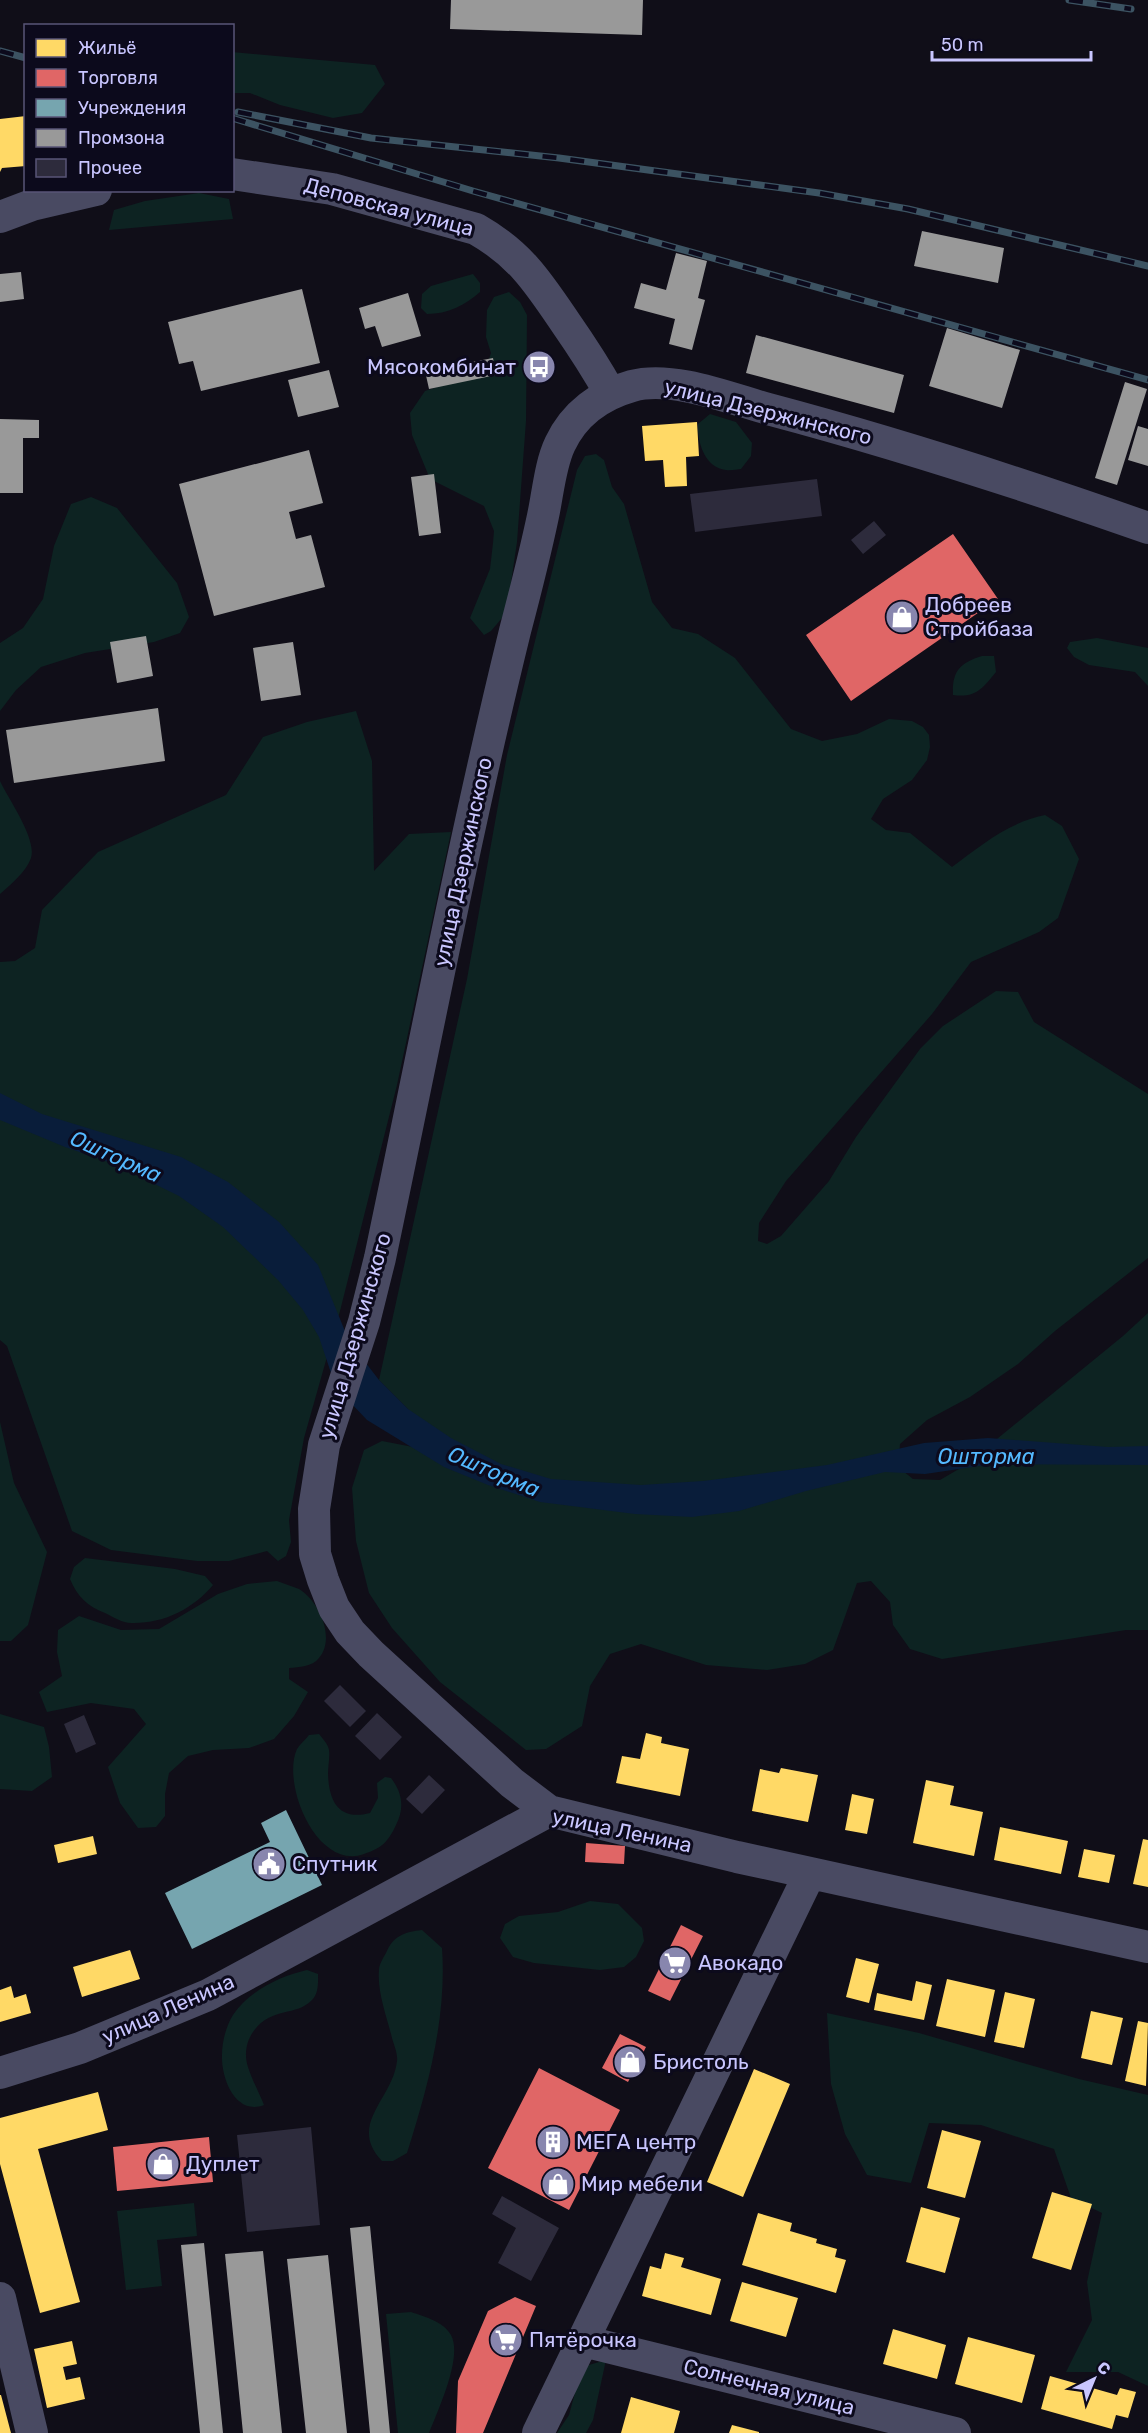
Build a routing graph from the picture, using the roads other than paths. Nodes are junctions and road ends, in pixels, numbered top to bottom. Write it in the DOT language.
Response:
graph roads {
  1 [pos="234,174"];
  2 [pos="87,192"];
  3 [pos="0,217"];
  4 [pos="610,393"];
  5 [pos="1148,528"];
  6 [pos="549,1811"];
  7 [pos="810,1873"];
  8 [pos="1148,1947"];
  9 [pos="0,2073"];
  10 [pos="0,2298"];
  11 [pos="583,2341"];
  12 [pos="32,2433"];
  13 [pos="538,2433"];
  14 [pos="955,2433"];
  1 -- 4 [label="street, Деповская улица"];
  2 -- 3 [label="street"];
  4 -- 5 [label="street, улица Дзержинского"];
  4 -- 6 [label="street, улица Дзержинского"];
  6 -- 7 [label="street, улица Ленина"];
  6 -- 9 [label="street, улица Ленина"];
  7 -- 8 [label="street, улица Ленина"];
  7 -- 11 [label="street"];
  10 -- 12 [label="street"];
  11 -- 13 [label="street"];
  11 -- 14 [label="street, Солнечная улица"];
}
